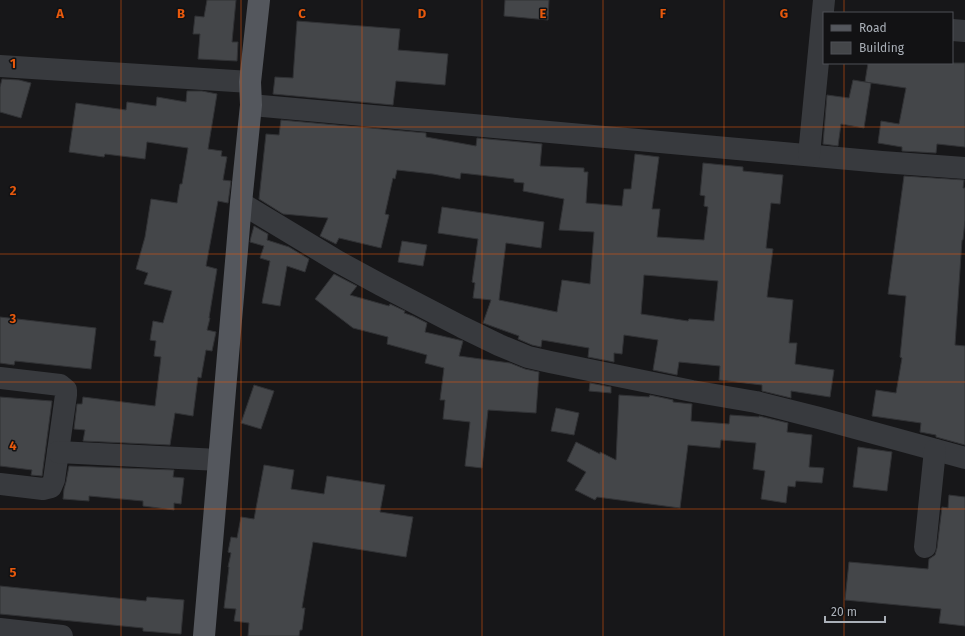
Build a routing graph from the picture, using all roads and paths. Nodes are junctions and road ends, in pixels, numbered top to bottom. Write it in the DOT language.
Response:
graph roads {
  1 [pos="259,0"];
  2 [pos="824,0"];
  3 [pos="824,12"];
  4 [pos="953,30"];
  5 [pos="965,30"];
  6 [pos="823,37"];
  7 [pos="0,66"];
  8 [pos="250,82"];
  9 [pos="251,105"];
  10 [pos="809,155"];
  11 [pos="965,168"];
  12 [pos="241,203"];
  13 [pos="0,378"];
  14 [pos="935,450"];
  15 [pos="58,452"];
  16 [pos="965,458"];
  17 [pos="220,460"];
  18 [pos="0,484"];
  19 [pos="925,548"];
  20 [pos="0,629"];
  21 [pos="62,636"];
  22 [pos="204,636"];
  1 -- 8 [label="main road"];
  2 -- 3 [label="street"];
  4 -- 5 [label="street"];
  6 -- 10 [label="street"];
  7 -- 8 [label="street"];
  8 -- 9 [label="main road"];
  9 -- 10 [label="street"];
  9 -- 12 [label="main road"];
  10 -- 11 [label="street"];
  12 -- 14 [label="street"];
  12 -- 17 [label="main road"];
  13 -- 15 [label="street"];
  14 -- 16 [label="street"];
  14 -- 19 [label="street"];
  15 -- 17 [label="street"];
  15 -- 18 [label="street"];
  17 -- 22 [label="main road"];
  20 -- 21 [label="street"];
}
